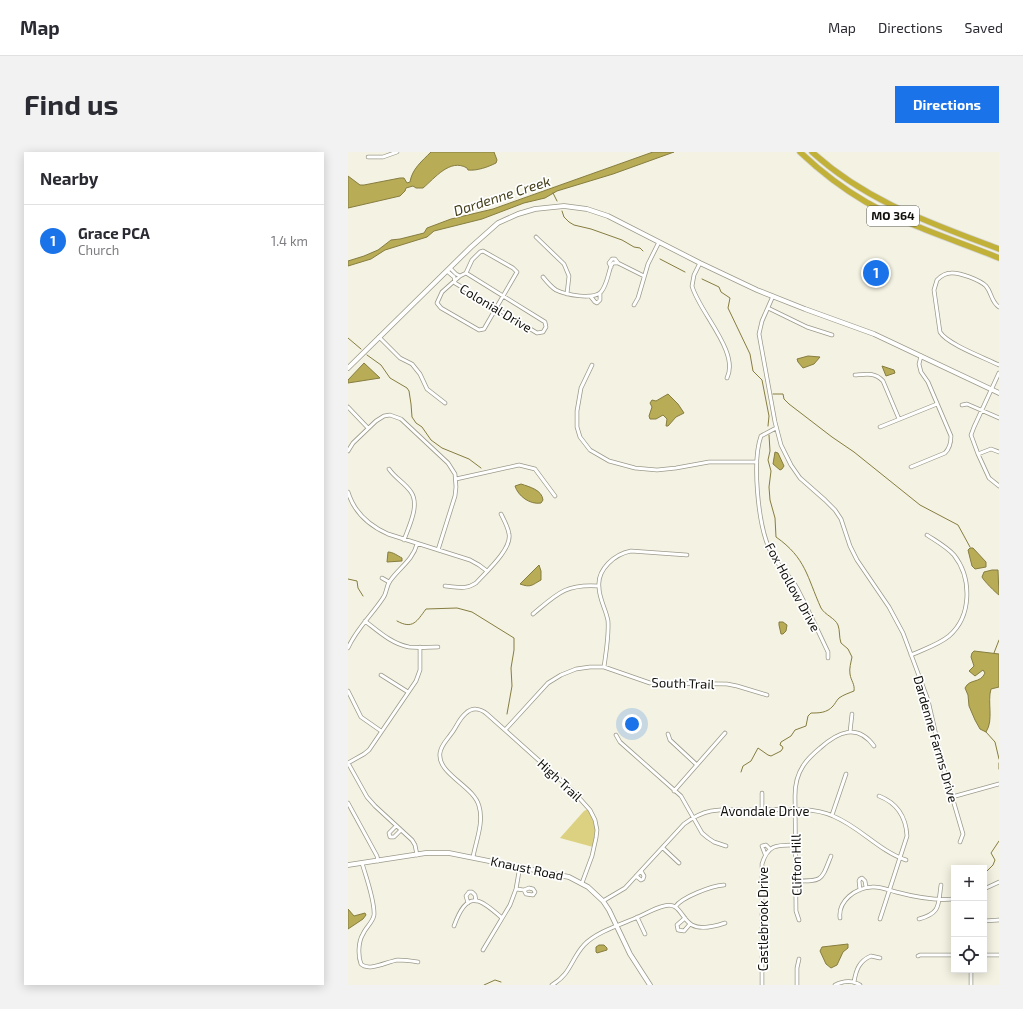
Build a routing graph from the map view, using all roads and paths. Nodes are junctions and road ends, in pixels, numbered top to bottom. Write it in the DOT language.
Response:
graph roads {
  1 [pos="397,152"];
  2 [pos="800,152"];
  3 [pos="812,152"];
  4 [pos="368,157"];
  5 [pos="536,237"];
  6 [pos="659,242"];
  7 [pos="999,249"];
  8 [pos="999,258"];
  9 [pos="700,263"];
  10 [pos="449,269"];
  11 [pos="466,273"];
  12 [pos="460,276"];
  13 [pos="644,276"];
  14 [pos="543,277"];
  15 [pos="454,281"];
  16 [pos="600,293"];
  17 [pos="569,294"];
  18 [pos="504,296"];
  19 [pos="590,296"];
  20 [pos="772,296"];
  21 [pos="634,305"];
  22 [pos="999,307"];
  23 [pos="496,308"];
  24 [pos="768,308"];
  25 [pos="832,335"];
  26 [pos="378,338"];
  27 [pos="922,356"];
  28 [pos="592,365"];
  29 [pos="999,365"];
  30 [pos="348,368"];
  31 [pos="999,373"];
  32 [pos="855,375"];
  33 [pos="727,378"];
  34 [pos="991,389"];
  35 [pos="999,393"];
  36 [pos="445,403"];
  37 [pos="937,404"];
  38 [pos="962,405"];
  39 [pos="348,407"];
  40 [pos="982,410"];
  41 [pos="999,418"];
  42 [pos="899,420"];
  43 [pos="880,427"];
  44 [pos="368,428"];
  45 [pos="776,428"];
  46 [pos="348,451"];
  47 [pos="999,452"];
  48 [pos="978,454"];
  49 [pos="757,462"];
  50 [pos="911,467"];
  51 [pos="389,469"];
  52 [pos="456,479"];
  53 [pos="999,486"];
  54 [pos="348,492"];
  55 [pos="555,496"];
  56 [pos="501,514"];
  57 [pos="927,535"];
  58 [pos="404,540"];
  59 [pos="417,544"];
  60 [pos="438,550"];
  61 [pos="686,555"];
  62 [pos="487,571"];
  63 [pos="382,578"];
  64 [pos="389,582"];
  65 [pos="445,586"];
  66 [pos="598,586"];
  67 [pos="533,614"];
  68 [pos="365,621"];
  69 [pos="420,647"];
  70 [pos="438,647"];
  71 [pos="348,648"];
  72 [pos="911,655"];
  73 [pos="828,658"];
  74 [pos="604,667"];
  75 [pos="381,675"];
  76 [pos="348,691"];
  77 [pos="408,692"];
  78 [pos="767,695"];
  79 [pos="852,714"];
  80 [pos="505,730"];
  81 [pos="381,732"];
  82 [pos="850,732"];
  83 [pos="725,733"];
  84 [pos="668,734"];
  85 [pos="616,735"];
  86 [pos="874,746"];
  87 [pos="348,763"];
  88 [pos="697,765"];
  89 [pos="846,774"];
  90 [pos="999,784"];
  91 [pos="674,791"];
  92 [pos="762,793"];
  93 [pos="879,796"];
  94 [pos="952,798"];
  95 [pos="348,803"];
  96 [pos="762,810"];
  97 [pos="795,810"];
  98 [pos="832,815"];
  99 [pos="694,818"];
  100 [pos="396,826"];
  101 [pos="401,830"];
  102 [pos="960,842"];
  103 [pos="796,844"];
  104 [pos="726,846"];
  105 [pos="663,848"];
  106 [pos="770,849"];
  107 [pos="765,854"];
  108 [pos="417,855"];
  109 [pos="831,856"];
  110 [pos="473,857"];
  111 [pos="900,858"];
  112 [pos="906,860"];
  113 [pos="378,861"];
  114 [pos="679,862"];
  115 [pos="362,863"];
  116 [pos="348,865"];
  117 [pos="520,866"];
  118 [pos="641,871"];
  119 [pos="636,876"];
  120 [pos="796,881"];
  121 [pos="999,882"];
  122 [pos="582,883"];
  123 [pos="724,885"];
  124 [pos="941,885"];
  125 [pos="866,887"];
  126 [pos="987,888"];
  127 [pos="516,889"];
  128 [pos="524,890"];
  129 [pos="860,890"];
  130 [pos="888,890"];
  131 [pos="951,898"];
  132 [pos="603,900"];
  133 [pos="939,900"];
  134 [pos="476,901"];
  135 [pos="468,903"];
  136 [pos="675,907"];
  137 [pos="637,917"];
  138 [pos="502,918"];
  139 [pos="685,918"];
  140 [pos="840,918"];
  141 [pos="880,919"];
  142 [pos="919,919"];
  143 [pos="799,920"];
  144 [pos="987,920"];
  145 [pos="999,920"];
  146 [pos="725,923"];
  147 [pos="690,924"];
  148 [pos="454,926"];
  149 [pos="617,926"];
  150 [pos="644,934"];
  151 [pos="483,950"];
  152 [pos="999,954"];
  153 [pos="951,955"];
  154 [pos="987,955"];
  155 [pos="918,956"];
  156 [pos="880,958"];
  157 [pos="799,959"];
  158 [pos="418,962"];
  159 [pos="972,973"];
  160 [pos="854,982"];
  161 [pos="552,985"];
  162 [pos="650,985"];
  163 [pos="762,985"];
  164 [pos="797,985"];
  165 [pos="835,985"];
  166 [pos="860,985"];
  167 [pos="971,985"];
  1 -- 4 [label="street"];
  2 -- 8 [label="highway, MO 364"];
  3 -- 7 [label="highway, MO 364"];
  5 -- 17 [label="street"];
  6 -- 9 [label="main road"];
  6 -- 10 [label="main road"];
  6 -- 13 [label="street"];
  9 -- 20 [label="main road"];
  9 -- 33 [label="street"];
  10 -- 12 [label="street, Colonial Drive"];
  10 -- 15 [label="street, Colonial Drive"];
  10 -- 26 [label="main road"];
  11 -- 12 [label="street"];
  11 -- 18 [label="street, Colonial Drive"];
  11 -- 18 [label="street"];
  12 -- 15 [label="street"];
  13 -- 16 [label="street"];
  13 -- 21 [label="street"];
  14 -- 17 [label="street"];
  15 -- 23 [label="street, Colonial Drive"];
  15 -- 23 [label="street"];
  16 -- 19 [label="street"];
  16 -- 19 [label="street"];
  17 -- 19 [label="street"];
  18 -- 23 [label="street"];
  18 -- 23 [label="street, Colonial Drive"];
  20 -- 24 [label="street, Dardenne Farms Drive"];
  20 -- 27 [label="main road"];
  22 -- 29 [label="street"];
  24 -- 25 [label="street"];
  24 -- 45 [label="street, Dardenne Farms Drive"];
  26 -- 30 [label="main road"];
  26 -- 36 [label="street"];
  27 -- 34 [label="main road"];
  27 -- 37 [label="street"];
  28 -- 49 [label="street"];
  31 -- 34 [label="street"];
  32 -- 42 [label="street"];
  34 -- 35 [label="main road"];
  34 -- 40 [label="street"];
  37 -- 42 [label="street"];
  37 -- 50 [label="street"];
  38 -- 40 [label="street"];
  39 -- 44 [label="street"];
  40 -- 41 [label="street"];
  40 -- 48 [label="street"];
  42 -- 43 [label="street"];
  44 -- 46 [label="street"];
  44 -- 52 [label="street"];
  45 -- 49 [label="street, Fox Hollow Drive"];
  45 -- 72 [label="street, Dardenne Farms Drive"];
  47 -- 48 [label="street"];
  48 -- 53 [label="street"];
  49 -- 73 [label="street, Fox Hollow Drive"];
  51 -- 58 [label="street"];
  52 -- 55 [label="street"];
  52 -- 60 [label="street"];
  54 -- 58 [label="street"];
  56 -- 62 [label="street"];
  57 -- 72 [label="street"];
  58 -- 59 [label="street"];
  59 -- 60 [label="street"];
  59 -- 64 [label="street"];
  60 -- 62 [label="street"];
  61 -- 66 [label="street"];
  62 -- 65 [label="street"];
  63 -- 64 [label="street"];
  64 -- 68 [label="street"];
  66 -- 67 [label="street"];
  66 -- 74 [label="street"];
  68 -- 69 [label="street"];
  68 -- 71 [label="street"];
  69 -- 70 [label="street"];
  69 -- 77 [label="street"];
  72 -- 94 [label="street, Dardenne Farms Drive"];
  74 -- 78 [label="street, South Trail"];
  74 -- 80 [label="street, South Trail"];
  75 -- 77 [label="street"];
  76 -- 81 [label="street"];
  77 -- 81 [label="street"];
  79 -- 82 [label="street"];
  80 -- 110 [label="street, High Trail"];
  80 -- 122 [label="street, High Trail"];
  81 -- 87 [label="street"];
  82 -- 86 [label="street"];
  82 -- 97 [label="street, Clifton Hill"];
  83 -- 88 [label="street"];
  84 -- 88 [label="street"];
  85 -- 91 [label="street"];
  87 -- 100 [label="street"];
  88 -- 91 [label="street"];
  89 -- 98 [label="street"];
  90 -- 94 [label="street"];
  91 -- 99 [label="street"];
  92 -- 96 [label="street"];
  93 -- 111 [label="street"];
  94 -- 102 [label="street, Dardenne Farms Drive"];
  95 -- 113 [label="street"];
  96 -- 97 [label="street, Avondale Drive"];
  96 -- 99 [label="street, Avondale Drive"];
  97 -- 98 [label="street, Avondale Drive"];
  97 -- 103 [label="street, Clifton Hill"];
  98 -- 111 [label="street, Avondale Drive"];
  99 -- 104 [label="street"];
  99 -- 105 [label="street, Avondale Drive"];
  100 -- 101 [label="street"];
  100 -- 101 [label="street"];
  101 -- 108 [label="street"];
  103 -- 106 [label="street, Castlebrook Drive"];
  103 -- 120 [label="street, Clifton Hill"];
  105 -- 114 [label="street"];
  105 -- 118 [label="street, Avondale Drive"];
  106 -- 107 [label="street, Castlebrook Drive"];
  106 -- 107 [label="street, Castlebrook Drive"];
  107 -- 163 [label="street, Castlebrook Drive"];
  108 -- 110 [label="main road, Knaust Road"];
  108 -- 113 [label="main road, Knaust Road"];
  109 -- 120 [label="street"];
  110 -- 117 [label="main road, Knaust Road"];
  111 -- 112 [label="street, Avondale Drive"];
  111 -- 130 [label="street"];
  113 -- 115 [label="main road, Knaust Road"];
  115 -- 116 [label="main road, Knaust Road"];
  115 -- 158 [label="street"];
  117 -- 122 [label="main road, Knaust Road"];
  117 -- 127 [label="street"];
  118 -- 119 [label="street, Avondale Drive"];
  118 -- 119 [label="street, Avondale Drive"];
  119 -- 132 [label="street, Avondale Drive"];
  120 -- 143 [label="street, Clifton Hill"];
  121 -- 126 [label="street"];
  122 -- 132 [label="main road, Knaust Road"];
  123 -- 136 [label="street"];
  124 -- 133 [label="street"];
  125 -- 129 [label="street"];
  125 -- 129 [label="street"];
  125 -- 130 [label="street"];
  127 -- 128 [label="street"];
  127 -- 138 [label="street"];
  129 -- 140 [label="street"];
  130 -- 133 [label="street"];
  130 -- 141 [label="street"];
  131 -- 133 [label="street"];
  132 -- 149 [label="main road, Knaust Road"];
  133 -- 142 [label="street"];
  134 -- 135 [label="street"];
  134 -- 135 [label="street"];
  134 -- 138 [label="street"];
  135 -- 148 [label="street"];
  136 -- 137 [label="street"];
  136 -- 139 [label="street"];
  137 -- 149 [label="street"];
  137 -- 150 [label="street"];
  138 -- 151 [label="street"];
  139 -- 147 [label="street"];
  139 -- 147 [label="street"];
  144 -- 145 [label="street"];
  146 -- 147 [label="street"];
  149 -- 161 [label="street"];
  149 -- 162 [label="main road, Knaust Road"];
  152 -- 154 [label="street"];
  153 -- 155 [label="street"];
  156 -- 160 [label="street"];
  157 -- 164 [label="street"];
  159 -- 167 [label="street"];
  160 -- 165 [label="street"];
  160 -- 166 [label="street"];
}
